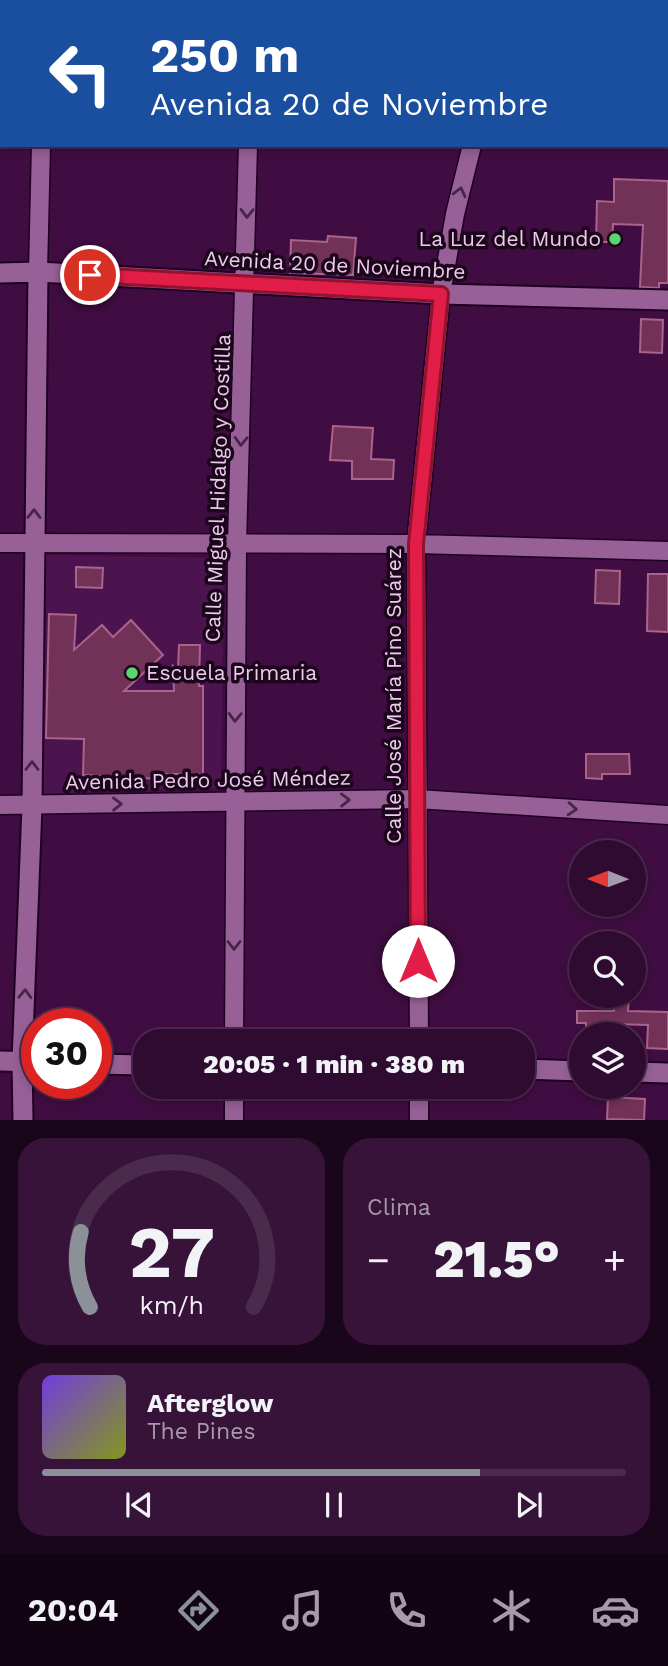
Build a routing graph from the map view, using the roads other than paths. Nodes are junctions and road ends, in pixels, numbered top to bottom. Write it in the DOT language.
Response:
graph roads {
  1 [pos="41,147"];
  2 [pos="248,147"];
  3 [pos="472,147"];
  4 [pos="38,272"];
  5 [pos="0,273"];
  6 [pos="246,284"];
  7 [pos="441,294"];
  8 [pos="668,300"];
  9 [pos="0,543"];
  10 [pos="34,543"];
  11 [pos="237,544"];
  12 [pos="416,544"];
  13 [pos="668,551"];
  14 [pos="417,799"];
  15 [pos="234,802"];
  16 [pos="0,805"];
  17 [pos="32,806"];
  18 [pos="668,816"];
  19 [pos="30,1008"];
  20 [pos="234,1029"];
  21 [pos="419,1029"];
  22 [pos="0,1061"];
  23 [pos="21,1062"];
  24 [pos="112,1064"];
  25 [pos="133,1065"];
  26 [pos="535,1069"];
  27 [pos="569,1071"];
  28 [pos="646,1072"];
  29 [pos="668,1073"];
  30 [pos="26,1099"];
  31 [pos="234,1099"];
  32 [pos="419,1099"];
  33 [pos="23,1120"];
  34 [pos="234,1120"];
  35 [pos="419,1120"];
  1 -- 4 [label="street"];
  2 -- 6 [label="street, Calle Miguel Hidalgo y Costilla, one-way"];
  7 -- 3 [label="street, Calle José María Pino Suárez, one-way"];
  4 -- 5 [label="main road, Avenida 20 de Noviembre"];
  4 -- 6 [label="main road, Avenida 20 de Noviembre"];
  10 -- 4 [label="main road, one-way"];
  6 -- 7 [label="main road, Avenida 20 de Noviembre"];
  6 -- 11 [label="street, Calle Miguel Hidalgo y Costilla, one-way"];
  7 -- 8 [label="main road, Avenida 20 de Noviembre"];
  7 -- 12 [label="street, Calle José María Pino Suárez"];
  9 -- 10 [label="street"];
  10 -- 11 [label="street"];
  17 -- 10 [label="main road, one-way"];
  11 -- 12 [label="street"];
  11 -- 15 [label="street, Calle Miguel Hidalgo y Costilla, one-way"];
  12 -- 13 [label="street"];
  12 -- 14 [label="street, Calle José María Pino Suárez"];
  15 -- 14 [label="street, Avenida Pedro José Méndez, one-way"];
  14 -- 18 [label="street, Avenida Pedro José Méndez, one-way"];
  14 -- 21 [label="street, Calle José María Pino Suárez"];
  17 -- 15 [label="street, Avenida Pedro José Méndez, one-way"];
  15 -- 20 [label="street, Calle Miguel Hidalgo y Costilla, one-way"];
  16 -- 17 [label="street, Avenida Pedro José Méndez"];
  19 -- 17 [label="main road, one-way"];
  22 -- 23 [label="main road"];
  24 -- 25 [label="main road"];
  26 -- 27 [label="main road"];
  28 -- 29 [label="main road"];
  30 -- 33 [label="main road"];
  31 -- 34 [label="street"];
  32 -- 35 [label="street"];
}
